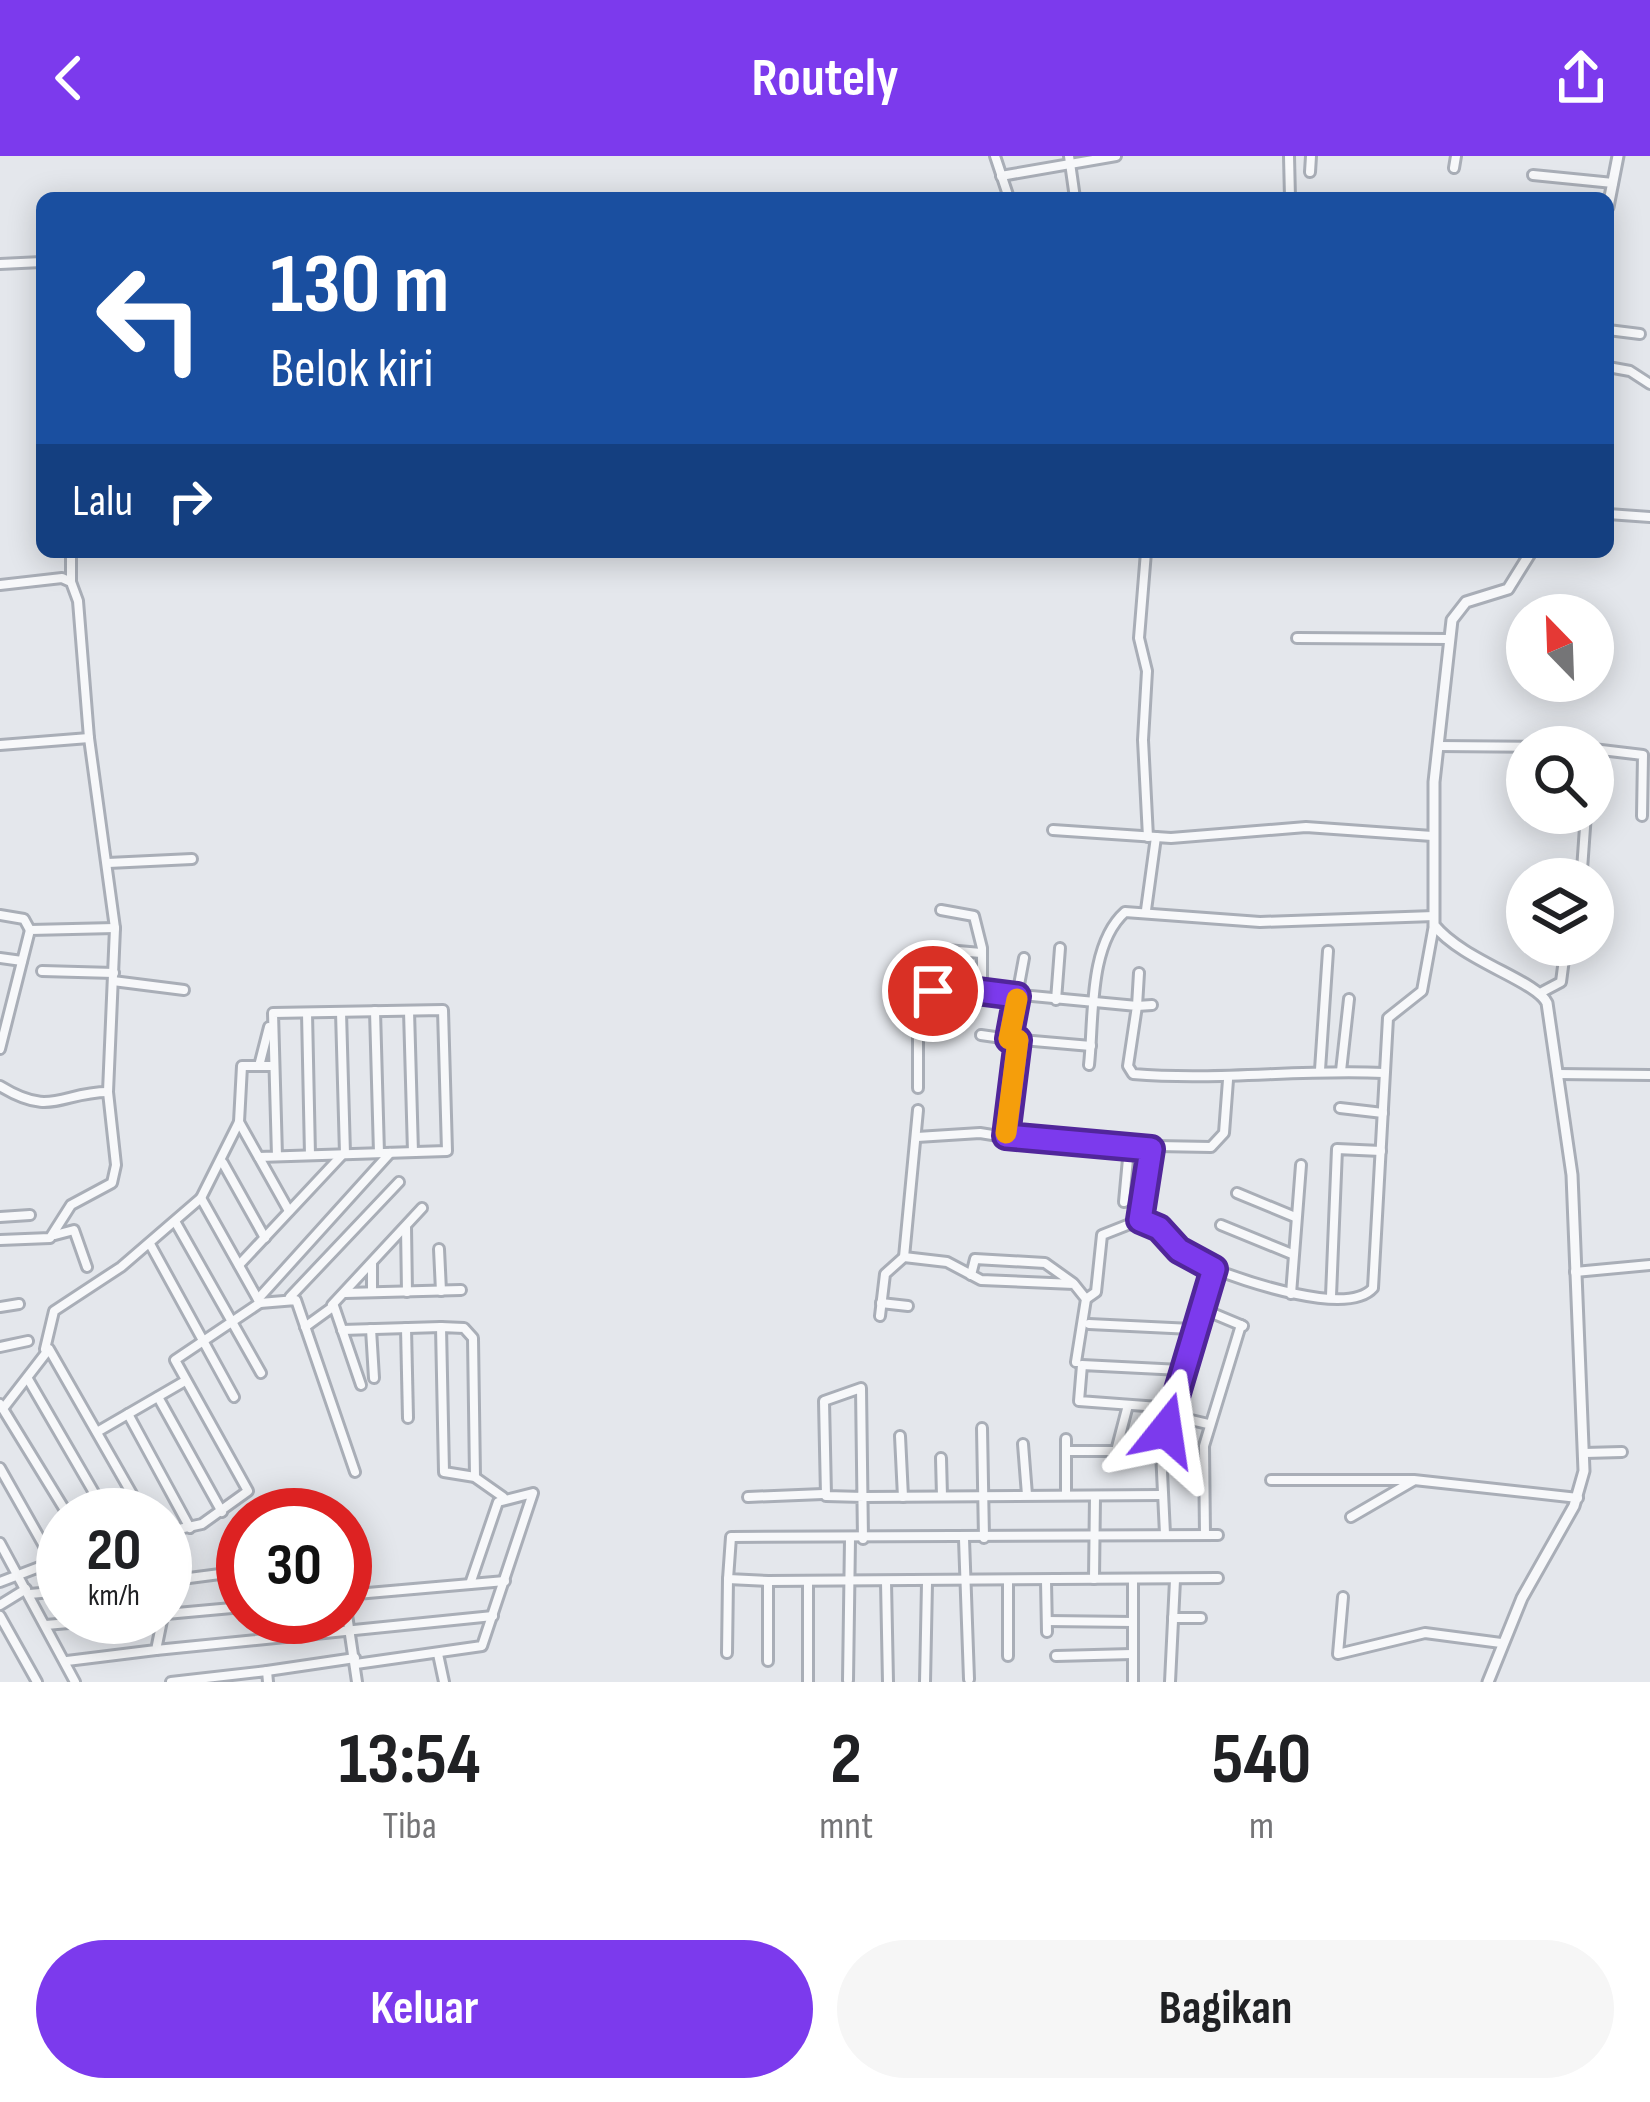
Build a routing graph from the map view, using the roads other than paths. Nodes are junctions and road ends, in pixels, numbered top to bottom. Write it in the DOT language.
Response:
graph roads {
  1 [pos="995,156"];
  2 [pos="1116,156"];
  3 [pos="1289,156"];
  4 [pos="1311,156"];
  5 [pos="1456,156"];
  6 [pos="1618,156"];
  7 [pos="1070,160"];
  8 [pos="1454,168"];
  9 [pos="1310,172"];
  10 [pos="1533,175"];
  11 [pos="1001,176"];
  12 [pos="1613,182"];
  13 [pos="1007,192"];
  14 [pos="1075,192"];
  15 [pos="1290,192"];
  16 [pos="1611,192"];
  17 [pos="36,262"];
  18 [pos="0,264"];
  19 [pos="1614,331"];
  20 [pos="1640,334"];
  21 [pos="1614,368"];
  22 [pos="1650,384"];
  23 [pos="1614,514"];
  24 [pos="1650,517"];
  25 [pos="71,558"];
  26 [pos="1146,558"];
  27 [pos="1527,558"];
  28 [pos="71,582"];
  29 [pos="0,585"];
  30 [pos="1297,638"];
  31 [pos="1449,639"];
  32 [pos="89,737"];
  33 [pos="0,745"];
  34 [pos="1438,746"];
  35 [pos="1506,747"];
  36 [pos="1614,751"];
  37 [pos="1646,755"];
  38 [pos="1642,816"];
  39 [pos="1053,830"];
  40 [pos="1432,836"];
  41 [pos="1152,837"];
  42 [pos="191,859"];
  43 [pos="108,863"];
  44 [pos="940,910"];
  45 [pos="1146,910"];
  46 [pos="0,915"];
  47 [pos="1434,921"];
  48 [pos="116,928"];
  49 [pos="30,929"];
  50 [pos="1060,948"];
  51 [pos="935,949"];
  52 [pos="1328,951"];
  53 [pos="981,953"];
  54 [pos="0,958"];
  55 [pos="1024,958"];
  56 [pos="22,961"];
  57 [pos="1563,966"];
  58 [pos="42,971"];
  59 [pos="1138,973"];
  60 [pos="114,977"];
  61 [pos="184,990"];
  62 [pos="1541,992"];
  63 [pos="983,993"];
  64 [pos="1017,996"];
  65 [pos="5,999"];
  66 [pos="1349,999"];
  67 [pos="1057,1000"];
  68 [pos="1096,1003"];
  69 [pos="1152,1005"];
  70 [pos="1137,1006"];
  71 [pos="375,1011"];
  72 [pos="410,1011"];
  73 [pos="341,1012"];
  74 [pos="273,1013"];
  75 [pos="307,1013"];
  76 [pos="981,1035"];
  77 [pos="1014,1039"];
  78 [pos="0,1044"];
  79 [pos="1091,1046"];
  80 [pos="1089,1065"];
  81 [pos="260,1066"];
  82 [pos="274,1066"];
  83 [pos="1320,1070"];
  84 [pos="1341,1071"];
  85 [pos="1382,1072"];
  86 [pos="1557,1074"];
  87 [pos="1650,1075"];
  88 [pos="1228,1080"];
  89 [pos="0,1086"];
  90 [pos="918,1088"];
  91 [pos="108,1092"];
  92 [pos="1340,1108"];
  93 [pos="918,1110"];
  94 [pos="1383,1112"];
  95 [pos="239,1122"];
  96 [pos="1006,1136"];
  97 [pos="917,1138"];
  98 [pos="1130,1148"];
  99 [pos="1151,1149"];
  100 [pos="1382,1151"];
  101 [pos="413,1152"];
  102 [pos="380,1153"];
  103 [pos="391,1153"];
  104 [pos="344,1154"];
  105 [pos="310,1155"];
  106 [pos="277,1156"];
  107 [pos="259,1157"];
  108 [pos="223,1163"];
  109 [pos="1301,1165"];
  110 [pos="399,1182"];
  111 [pos="1237,1192"];
  112 [pos="201,1198"];
  113 [pos="1124,1202"];
  114 [pos="422,1208"];
  115 [pos="290,1211"];
  116 [pos="30,1215"];
  117 [pos="0,1217"];
  118 [pos="1295,1217"];
  119 [pos="1140,1220"];
  120 [pos="176,1222"];
  121 [pos="1221,1225"];
  122 [pos="406,1226"];
  123 [pos="53,1235"];
  124 [pos="265,1238"];
  125 [pos="0,1240"];
  126 [pos="150,1244"];
  127 [pos="439,1249"];
  128 [pos="1292,1254"];
  129 [pos="904,1257"];
  130 [pos="1014,1261"];
  131 [pos="372,1262"];
  132 [pos="1037,1262"];
  133 [pos="239,1265"];
  134 [pos="1650,1265"];
  135 [pos="87,1267"];
  136 [pos="1214,1269"];
  137 [pos="1574,1272"];
  138 [pos="971,1275"];
  139 [pos="1012,1283"];
  140 [pos="1036,1283"];
  141 [pos="1074,1284"];
  142 [pos="441,1291"];
  143 [pos="461,1291"];
  144 [pos="372,1292"];
  145 [pos="407,1292"];
  146 [pos="344,1293"];
  147 [pos="1291,1294"];
  148 [pos="1331,1296"];
  149 [pos="286,1298"];
  150 [pos="1086,1299"];
  151 [pos="262,1301"];
  152 [pos="881,1303"];
  153 [pos="19,1304"];
  154 [pos="332,1305"];
  155 [pos="908,1306"];
  156 [pos="0,1307"];
  157 [pos="1200,1308"];
  158 [pos="880,1316"];
  159 [pos="232,1323"];
  160 [pos="1089,1324"];
  161 [pos="305,1327"];
  162 [pos="441,1327"];
  163 [pos="406,1328"];
  164 [pos="371,1329"];
  165 [pos="1192,1329"];
  166 [pos="342,1330"];
  167 [pos="203,1340"];
  168 [pos="28,1341"];
  169 [pos="0,1347"];
  170 [pos="45,1349"];
  171 [pos="1076,1362"];
  172 [pos="1181,1370"];
  173 [pos="261,1373"];
  174 [pos="28,1378"];
  175 [pos="374,1378"];
  176 [pos="185,1381"];
  177 [pos="362,1385"];
  178 [pos="158,1397"];
  179 [pos="234,1397"];
  180 [pos="3,1405"];
  181 [pos="1128,1405"];
  182 [pos="1170,1411"];
  183 [pos="128,1414"];
  184 [pos="408,1418"];
  185 [pos="1208,1424"];
  186 [pos="982,1428"];
  187 [pos="98,1432"];
  188 [pos="900,1436"];
  189 [pos="1066,1439"];
  190 [pos="1023,1444"];
  191 [pos="1066,1451"];
  192 [pos="1116,1451"];
  193 [pos="1160,1451"];
  194 [pos="1622,1452"];
  195 [pos="1585,1453"];
  196 [pos="941,1458"];
  197 [pos="0,1468"];
  198 [pos="355,1472"];
  199 [pos="476,1477"];
  200 [pos="1271,1480"];
  201 [pos="1414,1480"];
  202 [pos="52,1488"];
  203 [pos="91,1488"];
  204 [pos="129,1488"];
  205 [pos="168,1488"];
  206 [pos="246,1488"];
  207 [pos="823,1494"];
  208 [pos="1066,1495"];
  209 [pos="943,1496"];
  210 [pos="985,1496"];
  211 [pos="1027,1496"];
  212 [pos="1095,1496"];
  213 [pos="1162,1496"];
  214 [pos="748,1497"];
  215 [pos="863,1497"];
  216 [pos="903,1497"];
  217 [pos="504,1498"];
  218 [pos="1578,1498"];
  219 [pos="216,1501"];
  220 [pos="1352,1517"];
  221 [pos="36,1524"];
  222 [pos="1165,1534"];
  223 [pos="1204,1535"];
  224 [pos="1218,1535"];
  225 [pos="1092,1537"];
  226 [pos="984,1538"];
  227 [pos="850,1539"];
  228 [pos="863,1539"];
  229 [pos="964,1539"];
  230 [pos="0,1543"];
  231 [pos="36,1567"];
  232 [pos="17,1573"];
  233 [pos="1218,1578"];
  234 [pos="728,1579"];
  235 [pos="1094,1579"];
  236 [pos="1133,1579"];
  237 [pos="506,1580"];
  238 [pos="1175,1580"];
  239 [pos="768,1581"];
  240 [pos="808,1581"];
  241 [pos="847,1581"];
  242 [pos="1046,1581"];
  243 [pos="0,1582"];
  244 [pos="886,1582"];
  245 [pos="1008,1582"];
  246 [pos="927,1583"];
  247 [pos="968,1583"];
  248 [pos="470,1584"];
  249 [pos="27,1590"];
  250 [pos="36,1590"];
  251 [pos="372,1595"];
  252 [pos="1343,1597"];
  253 [pos="0,1604"];
  254 [pos="36,1606"];
  255 [pos="0,1616"];
  256 [pos="493,1616"];
  257 [pos="1173,1618"];
  258 [pos="1201,1618"];
  259 [pos="1132,1622"];
  260 [pos="372,1626"];
  261 [pos="216,1643"];
  262 [pos="1501,1643"];
  263 [pos="57,1644"];
  264 [pos="158,1644"];
  265 [pos="352,1644"];
  266 [pos="156,1650"];
  267 [pos="727,1653"];
  268 [pos="438,1654"];
  269 [pos="1132,1654"];
  270 [pos="1008,1656"];
  271 [pos="1056,1656"];
  272 [pos="67,1661"];
  273 [pos="356,1661"];
  274 [pos="768,1661"];
  275 [pos="267,1671"];
  276 [pos="234,1679"];
  277 [pos="969,1679"];
  278 [pos="199,1680"];
  279 [pos="848,1680"];
  280 [pos="38,1682"];
  281 [pos="75,1682"];
  282 [pos="171,1682"];
  283 [pos="268,1682"];
  284 [pos="357,1682"];
  285 [pos="444,1682"];
  286 [pos="808,1682"];
  287 [pos="888,1682"];
  288 [pos="926,1682"];
  289 [pos="1133,1682"];
  290 [pos="1170,1682"];
  291 [pos="1488,1682"];
  1 -- 11 [label="street"];
  2 -- 7 [label="street"];
  3 -- 15 [label="street"];
  4 -- 9 [label="street"];
  5 -- 8 [label="street"];
  6 -- 12 [label="street"];
  7 -- 11 [label="street"];
  7 -- 14 [label="street"];
  10 -- 12 [label="street"];
  11 -- 13 [label="street"];
  12 -- 16 [label="street"];
  17 -- 18 [label="street"];
  19 -- 20 [label="street"];
  21 -- 22 [label="street"];
  23 -- 24 [label="street"];
  25 -- 28 [label="street"];
  26 -- 41 [label="street"];
  27 -- 31 [label="street"];
  28 -- 29 [label="street"];
  28 -- 32 [label="street"];
  30 -- 31 [label="street"];
  31 -- 34 [label="street"];
  32 -- 33 [label="street"];
  32 -- 43 [label="street"];
  34 -- 35 [label="street"];
  34 -- 40 [label="street"];
  36 -- 37 [label="street"];
  37 -- 38 [label="street"];
  39 -- 41 [label="street"];
  40 -- 41 [label="street"];
  40 -- 47 [label="street"];
  41 -- 45 [label="street"];
  42 -- 43 [label="street"];
  43 -- 48 [label="street"];
  44 -- 53 [label="street"];
  45 -- 47 [label="street"];
  45 -- 68 [label="street"];
  46 -- 49 [label="street"];
  47 -- 62 [label="street"];
  47 -- 85 [label="street"];
  48 -- 49 [label="street"];
  48 -- 60 [label="street"];
  49 -- 56 [label="street"];
  50 -- 67 [label="street"];
  51 -- 53 [label="street"];
  52 -- 83 [label="street"];
  53 -- 63 [label="street"];
  54 -- 56 [label="street"];
  55 -- 64 [label="street"];
  56 -- 65 [label="street"];
  57 -- 62 [label="street"];
  58 -- 60 [label="street"];
  59 -- 70 [label="street"];
  60 -- 61 [label="street"];
  60 -- 91 [label="street"];
  62 -- 86 [label="street"];
  63 -- 64 [label="street"];
  63 -- 90 [label="street"];
  64 -- 67 [label="street"];
  64 -- 77 [label="street"];
  65 -- 78 [label="street"];
  66 -- 84 [label="street"];
  67 -- 68 [label="street"];
  68 -- 70 [label="street"];
  68 -- 79 [label="street"];
  69 -- 70 [label="street"];
  70 -- 88 [label="street"];
  71 -- 72 [label="street"];
  71 -- 73 [label="street"];
  71 -- 102 [label="street"];
  72 -- 101 [label="street"];
  72 -- 101 [label="street"];
  73 -- 75 [label="street"];
  73 -- 104 [label="street"];
  74 -- 75 [label="street"];
  74 -- 81 [label="street"];
  74 -- 82 [label="street"];
  75 -- 105 [label="street"];
  76 -- 77 [label="street"];
  77 -- 79 [label="street"];
  77 -- 96 [label="street"];
  79 -- 80 [label="street"];
  81 -- 82 [label="street"];
  81 -- 95 [label="street"];
  82 -- 106 [label="street"];
  83 -- 84 [label="street"];
  83 -- 88 [label="street"];
  84 -- 85 [label="street"];
  85 -- 94 [label="street"];
  86 -- 87 [label="street"];
  86 -- 137 [label="street"];
  88 -- 99 [label="street"];
  89 -- 91 [label="street"];
  91 -- 123 [label="street"];
  92 -- 94 [label="street"];
  93 -- 97 [label="street"];
  94 -- 100 [label="street"];
  95 -- 107 [label="street"];
  95 -- 108 [label="street"];
  96 -- 97 [label="street"];
  96 -- 98 [label="street"];
  97 -- 129 [label="street"];
  98 -- 99 [label="street"];
  98 -- 113 [label="street"];
  99 -- 119 [label="street"];
  100 -- 148 [label="street"];
  100 -- 148 [label="street"];
  101 -- 103 [label="street"];
  102 -- 103 [label="street"];
  102 -- 104 [label="street"];
  103 -- 151 [label="street"];
  104 -- 105 [label="street"];
  104 -- 115 [label="street"];
  105 -- 106 [label="street"];
  106 -- 107 [label="street"];
  107 -- 115 [label="street"];
  108 -- 112 [label="street"];
  108 -- 124 [label="street"];
  109 -- 118 [label="street"];
  110 -- 149 [label="street"];
  111 -- 118 [label="street"];
  112 -- 120 [label="street"];
  112 -- 133 [label="street"];
  114 -- 122 [label="street"];
  115 -- 124 [label="street"];
  116 -- 117 [label="street"];
  118 -- 128 [label="street"];
  119 -- 136 [label="street"];
  119 -- 150 [label="street"];
  120 -- 126 [label="street"];
  120 -- 159 [label="street"];
  121 -- 128 [label="street"];
  122 -- 131 [label="street"];
  122 -- 145 [label="street"];
  123 -- 125 [label="street"];
  123 -- 135 [label="street"];
  124 -- 133 [label="street"];
  126 -- 167 [label="street"];
  126 -- 170 [label="street"];
  127 -- 142 [label="street"];
  128 -- 147 [label="street"];
  129 -- 138 [label="street"];
  129 -- 152 [label="street"];
  130 -- 132 [label="street"];
  130 -- 138 [label="street"];
  130 -- 139 [label="street"];
  131 -- 144 [label="street"];
  131 -- 146 [label="street"];
  132 -- 140 [label="street"];
  132 -- 141 [label="street"];
  133 -- 151 [label="street"];
  134 -- 137 [label="street"];
  136 -- 147 [label="street"];
  136 -- 157 [label="street"];
  137 -- 195 [label="street"];
  138 -- 139 [label="street"];
  139 -- 140 [label="street"];
  140 -- 141 [label="street"];
  141 -- 150 [label="street"];
  142 -- 143 [label="street"];
  142 -- 145 [label="street"];
  144 -- 145 [label="street"];
  144 -- 146 [label="street"];
  146 -- 154 [label="street"];
  147 -- 148 [label="street"];
  149 -- 151 [label="street"];
  149 -- 161 [label="street"];
  150 -- 171 [label="street"];
  151 -- 159 [label="street"];
  152 -- 155 [label="street"];
  152 -- 158 [label="street"];
  153 -- 156 [label="street"];
  154 -- 161 [label="street"];
  154 -- 166 [label="street"];
  157 -- 165 [label="street"];
  157 -- 185 [label="street"];
  159 -- 167 [label="street"];
  159 -- 173 [label="street"];
  160 -- 165 [label="street"];
  161 -- 198 [label="street"];
  162 -- 163 [label="street"];
  162 -- 199 [label="street"];
  162 -- 199 [label="street"];
  163 -- 164 [label="street"];
  163 -- 184 [label="street"];
  164 -- 166 [label="street"];
  164 -- 175 [label="street"];
  165 -- 172 [label="street"];
  166 -- 177 [label="street"];
  167 -- 176 [label="street"];
  167 -- 179 [label="street"];
  168 -- 169 [label="street"];
  170 -- 174 [label="street"];
  170 -- 187 [label="street"];
  172 -- 181 [label="street"];
  172 -- 182 [label="street"];
  174 -- 180 [label="street"];
  174 -- 203 [label="street"];
  176 -- 178 [label="street"];
  176 -- 206 [label="street"];
  178 -- 183 [label="street"];
  178 -- 219 [label="street"];
  180 -- 202 [label="street"];
  181 -- 182 [label="street"];
  181 -- 192 [label="street"];
  182 -- 185 [label="street"];
  182 -- 193 [label="street"];
  183 -- 187 [label="street"];
  183 -- 205 [label="street"];
  185 -- 223 [label="street"];
  186 -- 210 [label="street"];
  187 -- 204 [label="street"];
  188 -- 216 [label="street"];
  189 -- 191 [label="street"];
  190 -- 211 [label="street"];
  191 -- 192 [label="street"];
  191 -- 208 [label="street"];
  192 -- 193 [label="street"];
  193 -- 213 [label="street"];
  194 -- 195 [label="street"];
  195 -- 218 [label="street"];
  196 -- 209 [label="street"];
  197 -- 221 [label="street"];
  199 -- 217 [label="street"];
  200 -- 201 [label="street"];
  201 -- 218 [label="street"];
  201 -- 220 [label="street"];
  207 -- 214 [label="street"];
  207 -- 215 [label="street"];
  207 -- 215 [label="street"];
  208 -- 211 [label="street"];
  208 -- 212 [label="street"];
  209 -- 210 [label="street"];
  209 -- 216 [label="street"];
  210 -- 211 [label="street"];
  210 -- 226 [label="street"];
  212 -- 213 [label="street"];
  212 -- 225 [label="street"];
  213 -- 222 [label="street"];
  215 -- 216 [label="street"];
  215 -- 228 [label="street"];
  217 -- 237 [label="street"];
  217 -- 248 [label="street"];
  218 -- 262 [label="street"];
  222 -- 223 [label="street"];
  222 -- 225 [label="street"];
  223 -- 224 [label="street"];
  225 -- 226 [label="street"];
  225 -- 235 [label="street"];
  226 -- 229 [label="street"];
  227 -- 228 [label="street"];
  227 -- 234 [label="street"];
  227 -- 241 [label="street"];
  228 -- 229 [label="street"];
  229 -- 247 [label="street"];
  230 -- 232 [label="street"];
  231 -- 232 [label="street"];
  232 -- 243 [label="street"];
  232 -- 249 [label="street"];
  233 -- 238 [label="street"];
  234 -- 239 [label="street"];
  234 -- 267 [label="street"];
  235 -- 236 [label="street"];
  235 -- 242 [label="street"];
  236 -- 238 [label="street"];
  236 -- 259 [label="street"];
  237 -- 248 [label="street"];
  237 -- 256 [label="street"];
  238 -- 257 [label="street"];
  239 -- 240 [label="street"];
  239 -- 274 [label="street"];
  240 -- 241 [label="street"];
  240 -- 286 [label="street"];
  241 -- 244 [label="street"];
  241 -- 279 [label="street"];
  242 -- 245 [label="street"];
  242 -- 259 [label="street"];
  244 -- 246 [label="street"];
  244 -- 287 [label="street"];
  245 -- 247 [label="street"];
  245 -- 270 [label="street"];
  246 -- 247 [label="street"];
  246 -- 288 [label="street"];
  247 -- 277 [label="street"];
  248 -- 251 [label="street"];
  249 -- 250 [label="street"];
  249 -- 253 [label="street"];
  249 -- 254 [label="street"];
  252 -- 262 [label="street"];
  255 -- 280 [label="street"];
  256 -- 260 [label="street"];
  256 -- 268 [label="street"];
  257 -- 258 [label="street"];
  257 -- 290 [label="street"];
  259 -- 269 [label="street"];
  261 -- 266 [label="street"];
  262 -- 291 [label="street"];
  263 -- 272 [label="street"];
  264 -- 266 [label="street"];
  265 -- 273 [label="street"];
  266 -- 272 [label="street"];
  268 -- 273 [label="street"];
  268 -- 285 [label="street"];
  269 -- 271 [label="street"];
  269 -- 289 [label="street"];
  272 -- 281 [label="street"];
  273 -- 275 [label="street"];
  273 -- 284 [label="street"];
  275 -- 276 [label="street"];
  275 -- 283 [label="street"];
  276 -- 278 [label="street"];
  278 -- 282 [label="street"];
}
